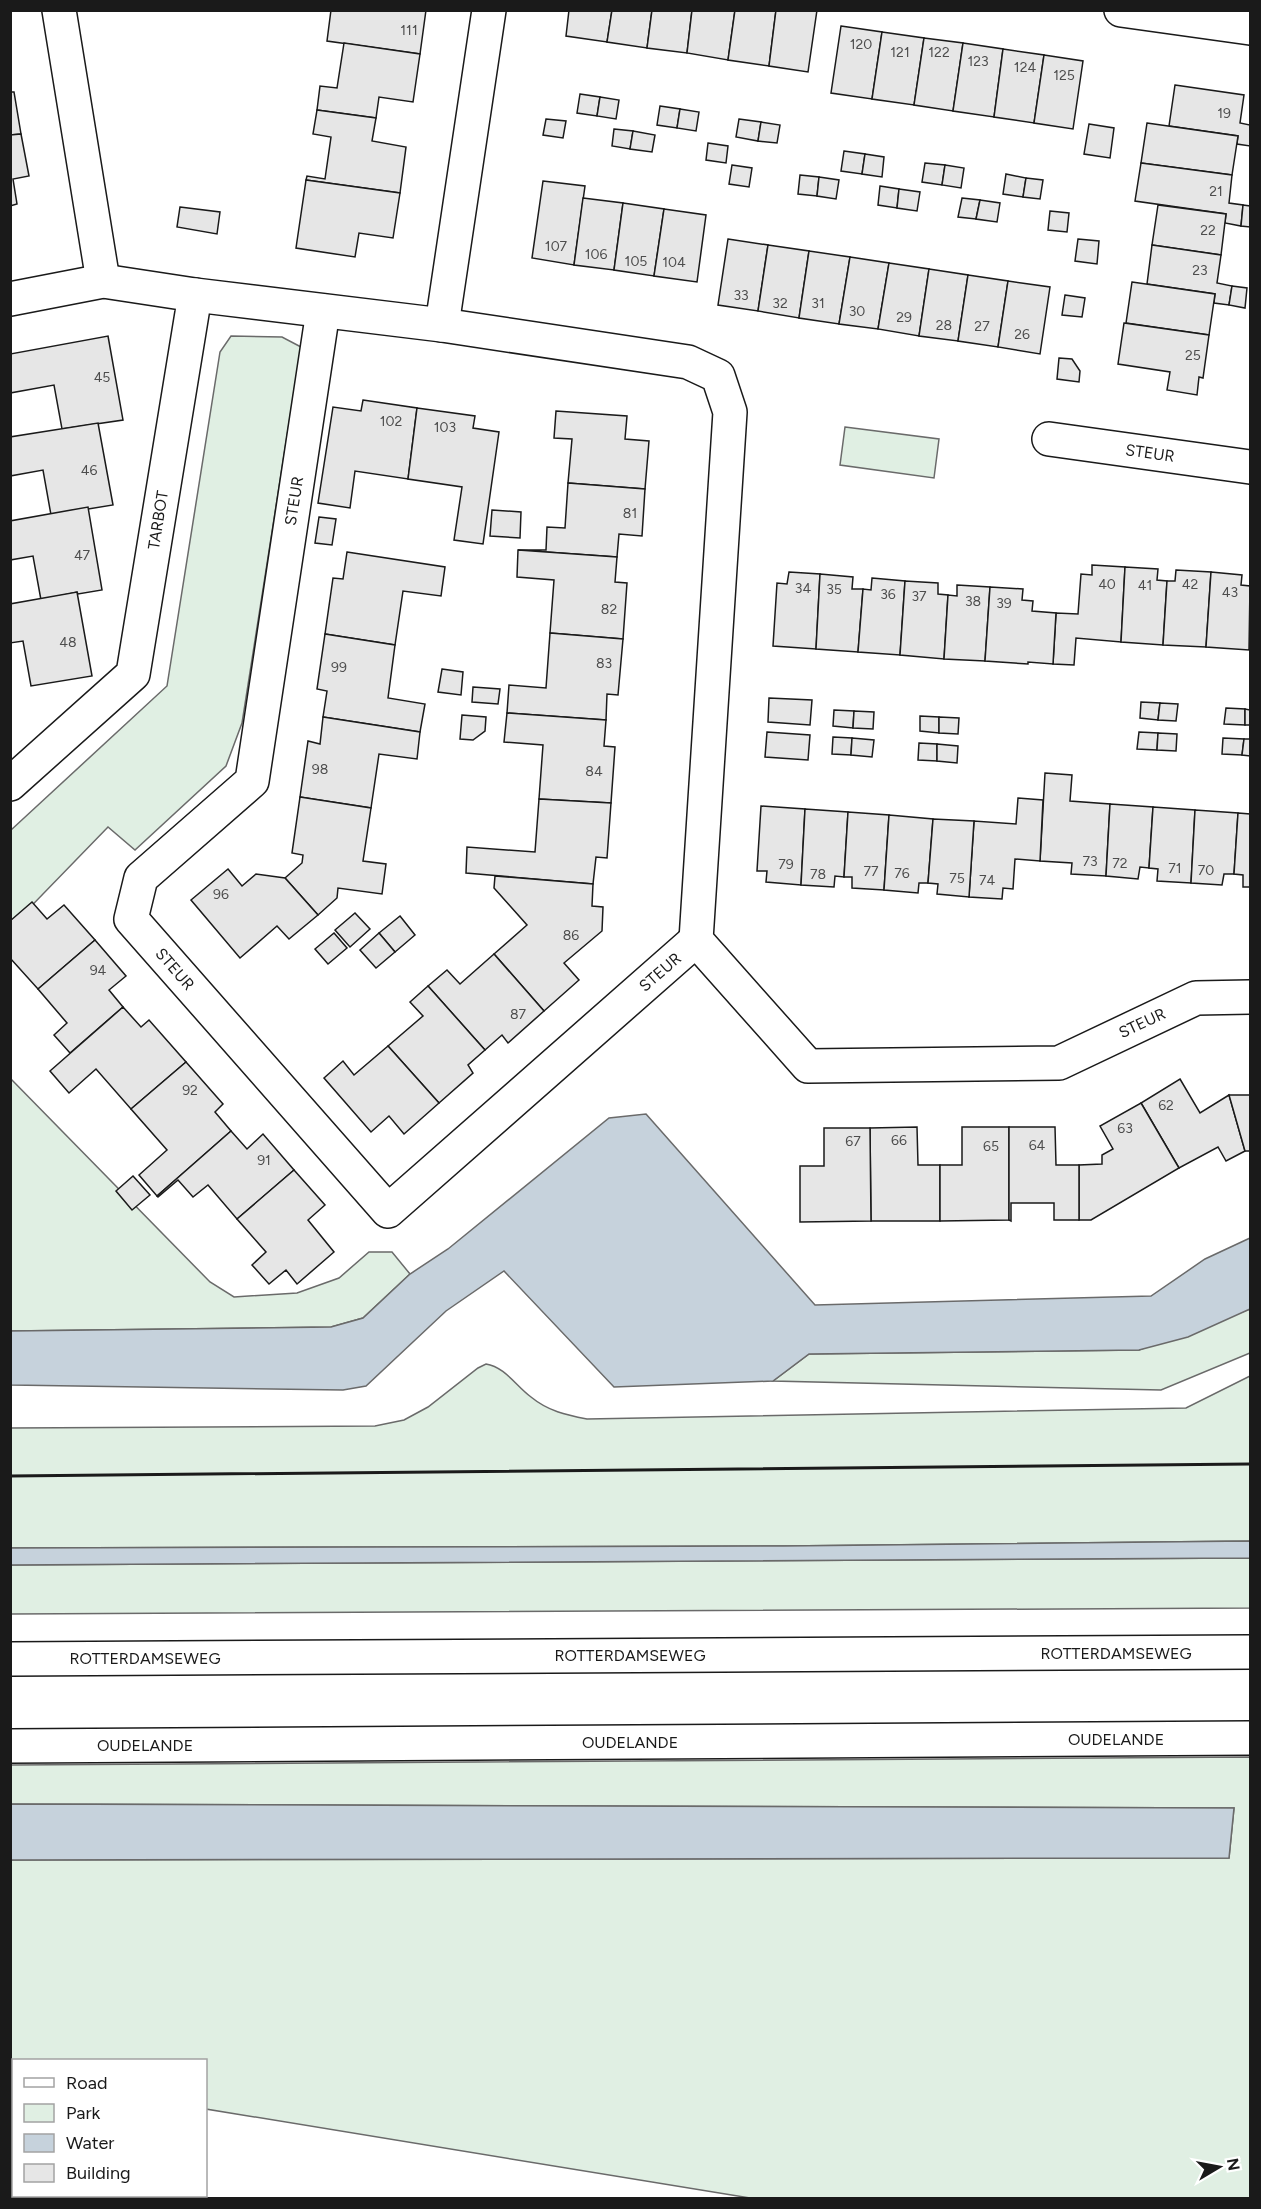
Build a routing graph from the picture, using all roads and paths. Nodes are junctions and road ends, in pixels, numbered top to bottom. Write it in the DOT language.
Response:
graph roads {
  1 [pos="59,10"];
  2 [pos="489,10"];
  3 [pos="1121,10"];
  4 [pos="1251,28"];
  5 [pos="103,281"];
  6 [pos="195,296"];
  7 [pos="10,299"];
  8 [pos="323,311"];
  9 [pos="442,325"];
  10 [pos="1049,439"];
  11 [pos="1251,467"];
  12 [pos="10,784"];
  13 [pos="696,940"];
  14 [pos="1251,997"];
  15 [pos="1251,1652"];
  16 [pos="10,1659"];
  17 [pos="1251,1738"];
  18 [pos="10,1746"];
  1 -- 5 [label="street"];
  2 -- 9 [label="street"];
  3 -- 4 [label="street"];
  5 -- 6 [label="street"];
  5 -- 7 [label="street"];
  6 -- 8 [label="street, STEUR"];
  6 -- 12 [label="street, TARBOT"];
  8 -- 9 [label="street, STEUR"];
  8 -- 13 [label="street, STEUR"];
  9 -- 13 [label="street, STEUR"];
  10 -- 11 [label="street, STEUR"];
  13 -- 14 [label="street, STEUR"];
  15 -- 16 [label="street, ROTTERDAMSEWEG"];
  17 -- 18 [label="street, OUDELANDE"];
}
